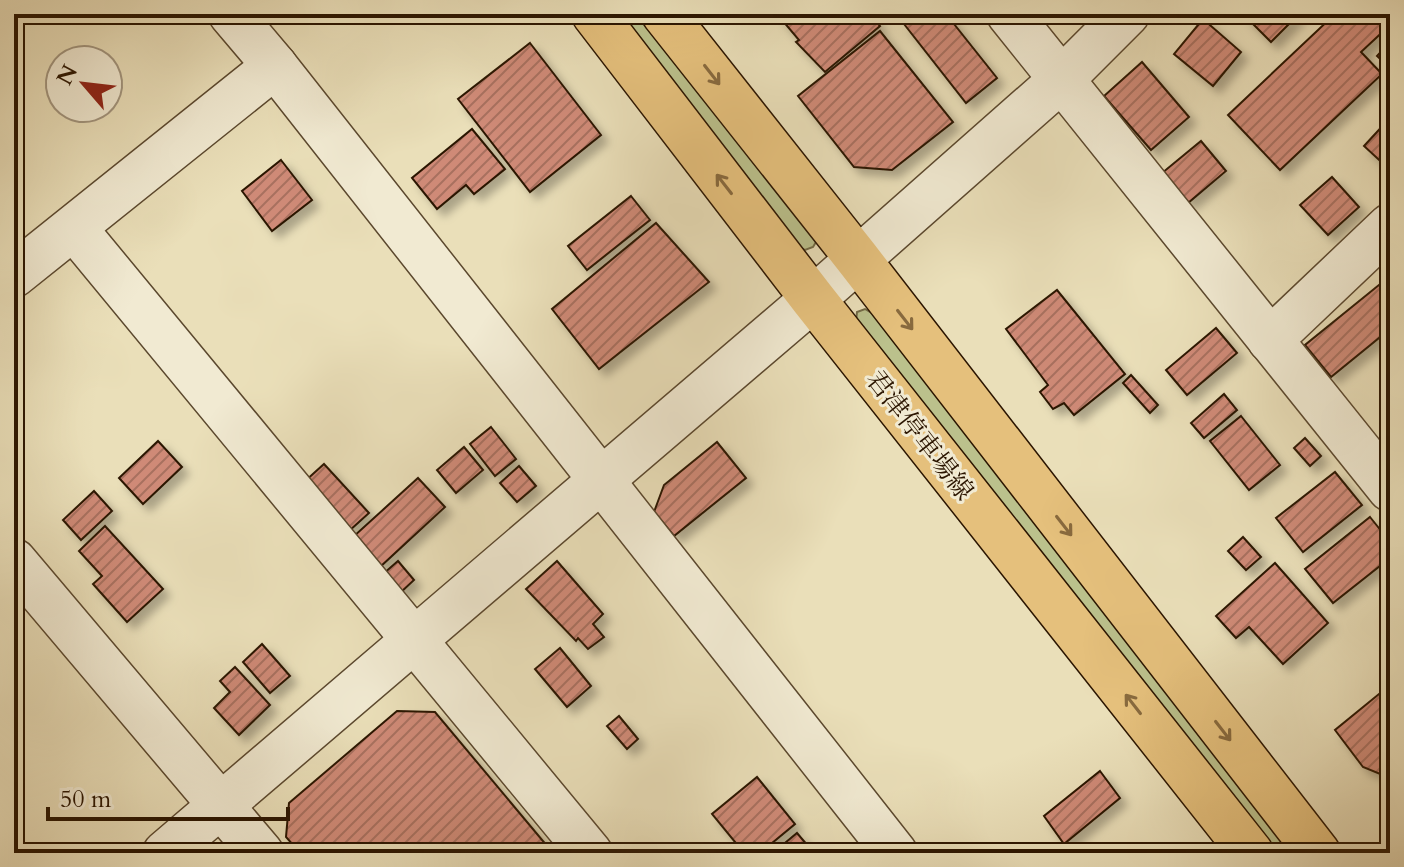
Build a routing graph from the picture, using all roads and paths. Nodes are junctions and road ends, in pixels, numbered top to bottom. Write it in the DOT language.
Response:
graph roads {
  1 [pos="231,14"];
  2 [pos="594,14"];
  3 [pos="664,14"];
  4 [pos="1009,14"];
  5 [pos="1127,14"];
  6 [pos="275,66"];
  7 [pos="1061,80"];
  8 [pos="1390,226"];
  9 [pos="74,228"];
  10 [pos="857,258"];
  11 [pos="14,275"];
  12 [pos="813,299"];
  13 [pos="1270,340"];
  14 [pos="603,480"];
  15 [pos="1390,489"];
  16 [pos="14,561"];
  17 [pos="414,640"];
  18 [pos="220,804"];
  19 [pos="165,853"];
  20 [pos="261,853"];
  21 [pos="590,853"];
  22 [pos="895,853"];
  23 [pos="1251,853"];
  24 [pos="1318,853"];
  1 -- 6 [label="street"];
  12 -- 2 [label="main road, 君津停車場線, one-way"];
  3 -- 10 [label="main road, one-way"];
  4 -- 7 [label="street"];
  5 -- 7 [label="street"];
  6 -- 9 [label="street"];
  6 -- 14 [label="street"];
  7 -- 10 [label="street"];
  7 -- 13 [label="street"];
  8 -- 13 [label="street"];
  9 -- 11 [label="street"];
  9 -- 17 [label="street"];
  10 -- 12 [label="street"];
  10 -- 24 [label="main road, one-way"];
  12 -- 14 [label="street"];
  23 -- 12 [label="main road, 君津停車場線, one-way"];
  13 -- 15 [label="street"];
  14 -- 17 [label="street"];
  14 -- 22 [label="street"];
  16 -- 18 [label="street"];
  17 -- 18 [label="street"];
  17 -- 21 [label="street"];
  18 -- 19 [label="street"];
  18 -- 20 [label="street"];
}
